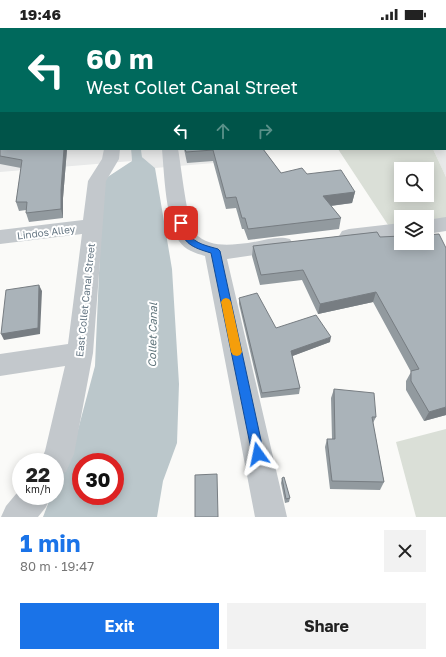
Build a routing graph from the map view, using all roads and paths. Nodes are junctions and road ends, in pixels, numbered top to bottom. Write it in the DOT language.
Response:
graph roads {
  1 [pos="112,150"];
  2 [pos="170,150"];
  3 [pos="446,224"];
  4 [pos="434,225"];
  5 [pos="92,226"];
  6 [pos="394,231"];
  7 [pos="0,238"];
  8 [pos="330,238"];
  9 [pos="299,242"];
  10 [pos="215,251"];
  11 [pos="80,353"];
  12 [pos="0,365"];
  13 [pos="58,453"];
  14 [pos="28,505"];
  15 [pos="18,517"];
  16 [pos="271,517"];
  1 -- 5 [label="street, East Collet Canal Street"];
  2 -- 10 [label="street"];
  3 -- 4 [label="street"];
  5 -- 7 [label="street, Lindos Alley"];
  5 -- 11 [label="street, East Collet Canal Street"];
  6 -- 8 [label="street"];
  9 -- 10 [label="street"];
  10 -- 16 [label="street"];
  11 -- 12 [label="street"];
  11 -- 13 [label="street, East Collet Canal Street"];
  14 -- 15 [label="street"];
}
